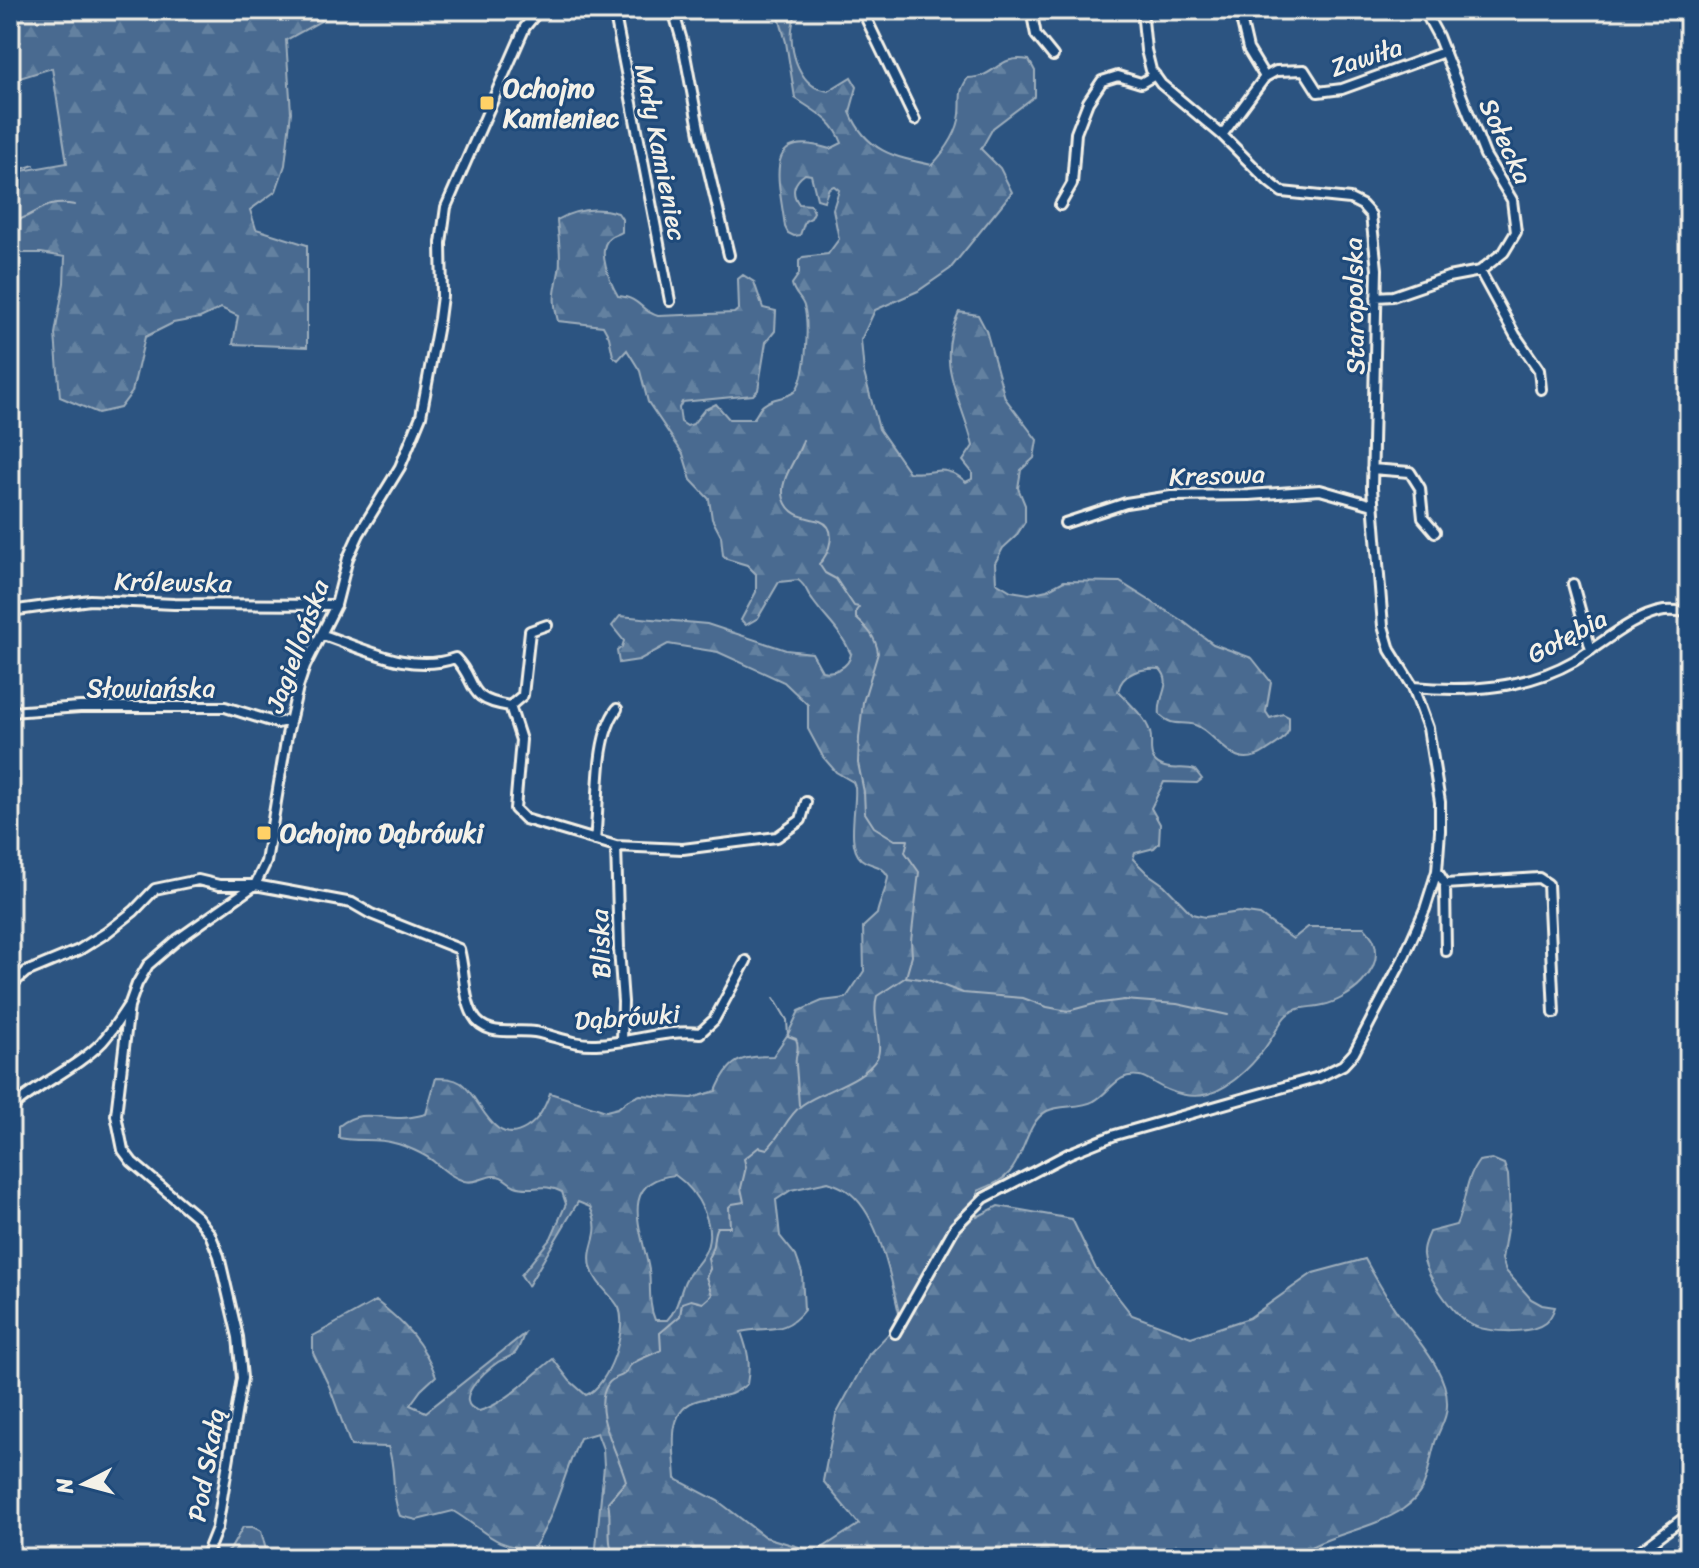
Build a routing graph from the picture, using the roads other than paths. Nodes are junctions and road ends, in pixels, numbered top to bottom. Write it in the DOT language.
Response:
graph roads {
  1 [pos="539,10"];
  2 [pos="614,10"];
  3 [pos="673,10"];
  4 [pos="862,10"];
  5 [pos="1031,10"];
  6 [pos="1142,10"];
  7 [pos="1239,10"];
  8 [pos="1424,10"];
  9 [pos="1444,52"];
  10 [pos="1053,56"];
  11 [pos="1155,75"];
  12 [pos="1265,77"];
  13 [pos="915,120"];
  14 [pos="1222,135"];
  15 [pos="1060,205"];
  16 [pos="729,255"];
  17 [pos="1480,271"];
  18 [pos="1376,297"];
  19 [pos="670,301"];
  20 [pos="1541,389"];
  21 [pos="1372,469"];
  22 [pos="1373,505"];
  23 [pos="1065,523"];
  24 [pos="1435,532"];
  25 [pos="1573,584"];
  26 [pos="336,605"];
  27 [pos="10,611"];
  28 [pos="1689,612"];
  29 [pos="547,625"];
  30 [pos="323,635"];
  31 [pos="1591,650"];
  32 [pos="1413,687"];
  33 [pos="510,706"];
  34 [pos="617,709"];
  35 [pos="10,712"];
  36 [pos="290,720"];
  37 [pos="806,802"];
  38 [pos="595,840"];
  39 [pos="616,846"];
  40 [pos="1437,871"];
  41 [pos="1445,884"];
  42 [pos="255,885"];
  43 [pos="1446,951"];
  44 [pos="746,961"];
  45 [pos="10,986"];
  46 [pos="129,1006"];
  47 [pos="1554,1013"];
  48 [pos="622,1041"];
  49 [pos="10,1109"];
  50 [pos="895,1333"];
  51 [pos="1689,1514"];
  52 [pos="205,1558"];
  53 [pos="1574,1558"];
  1 -- 26 [label="street, Jagiellońska"];
  2 -- 19 [label="street, Mały Kamieniec"];
  3 -- 16 [label="street"];
  4 -- 13 [label="street"];
  5 -- 10 [label="street"];
  6 -- 11 [label="street, Staropolska"];
  7 -- 12 [label="street"];
  8 -- 9 [label="street, Sołecka"];
  9 -- 12 [label="street, Zawiła"];
  9 -- 17 [label="street, Sołecka"];
  11 -- 14 [label="street, Staropolska"];
  11 -- 15 [label="street"];
  12 -- 14 [label="street"];
  14 -- 18 [label="street, Staropolska"];
  17 -- 18 [label="street"];
  17 -- 20 [label="street"];
  18 -- 21 [label="street, Staropolska"];
  21 -- 22 [label="street, Staropolska"];
  21 -- 24 [label="street"];
  22 -- 23 [label="street, Kresowa"];
  22 -- 32 [label="street, Staropolska"];
  25 -- 31 [label="street"];
  26 -- 27 [label="street, Królewska"];
  26 -- 30 [label="street, Jagiellońska"];
  28 -- 31 [label="street, Gołębia"];
  29 -- 33 [label="street"];
  30 -- 33 [label="street"];
  30 -- 36 [label="street, Jagiellońska"];
  31 -- 32 [label="street, Gołębia"];
  32 -- 40 [label="street"];
  33 -- 38 [label="street"];
  34 -- 38 [label="street"];
  35 -- 36 [label="street, Słowiańska"];
  36 -- 42 [label="street, Jagiellońska"];
  37 -- 39 [label="street"];
  38 -- 39 [label="street"];
  39 -- 48 [label="street, Bliska"];
  40 -- 41 [label="street"];
  40 -- 50 [label="street"];
  41 -- 43 [label="street"];
  41 -- 47 [label="street"];
  42 -- 45 [label="street"];
  42 -- 46 [label="street"];
  42 -- 48 [label="street, Dąbrówki"];
  44 -- 48 [label="street, Dąbrówki"];
  46 -- 49 [label="street"];
  46 -- 52 [label="street, Pod Skałą"];
  51 -- 53 [label="street"];
}
